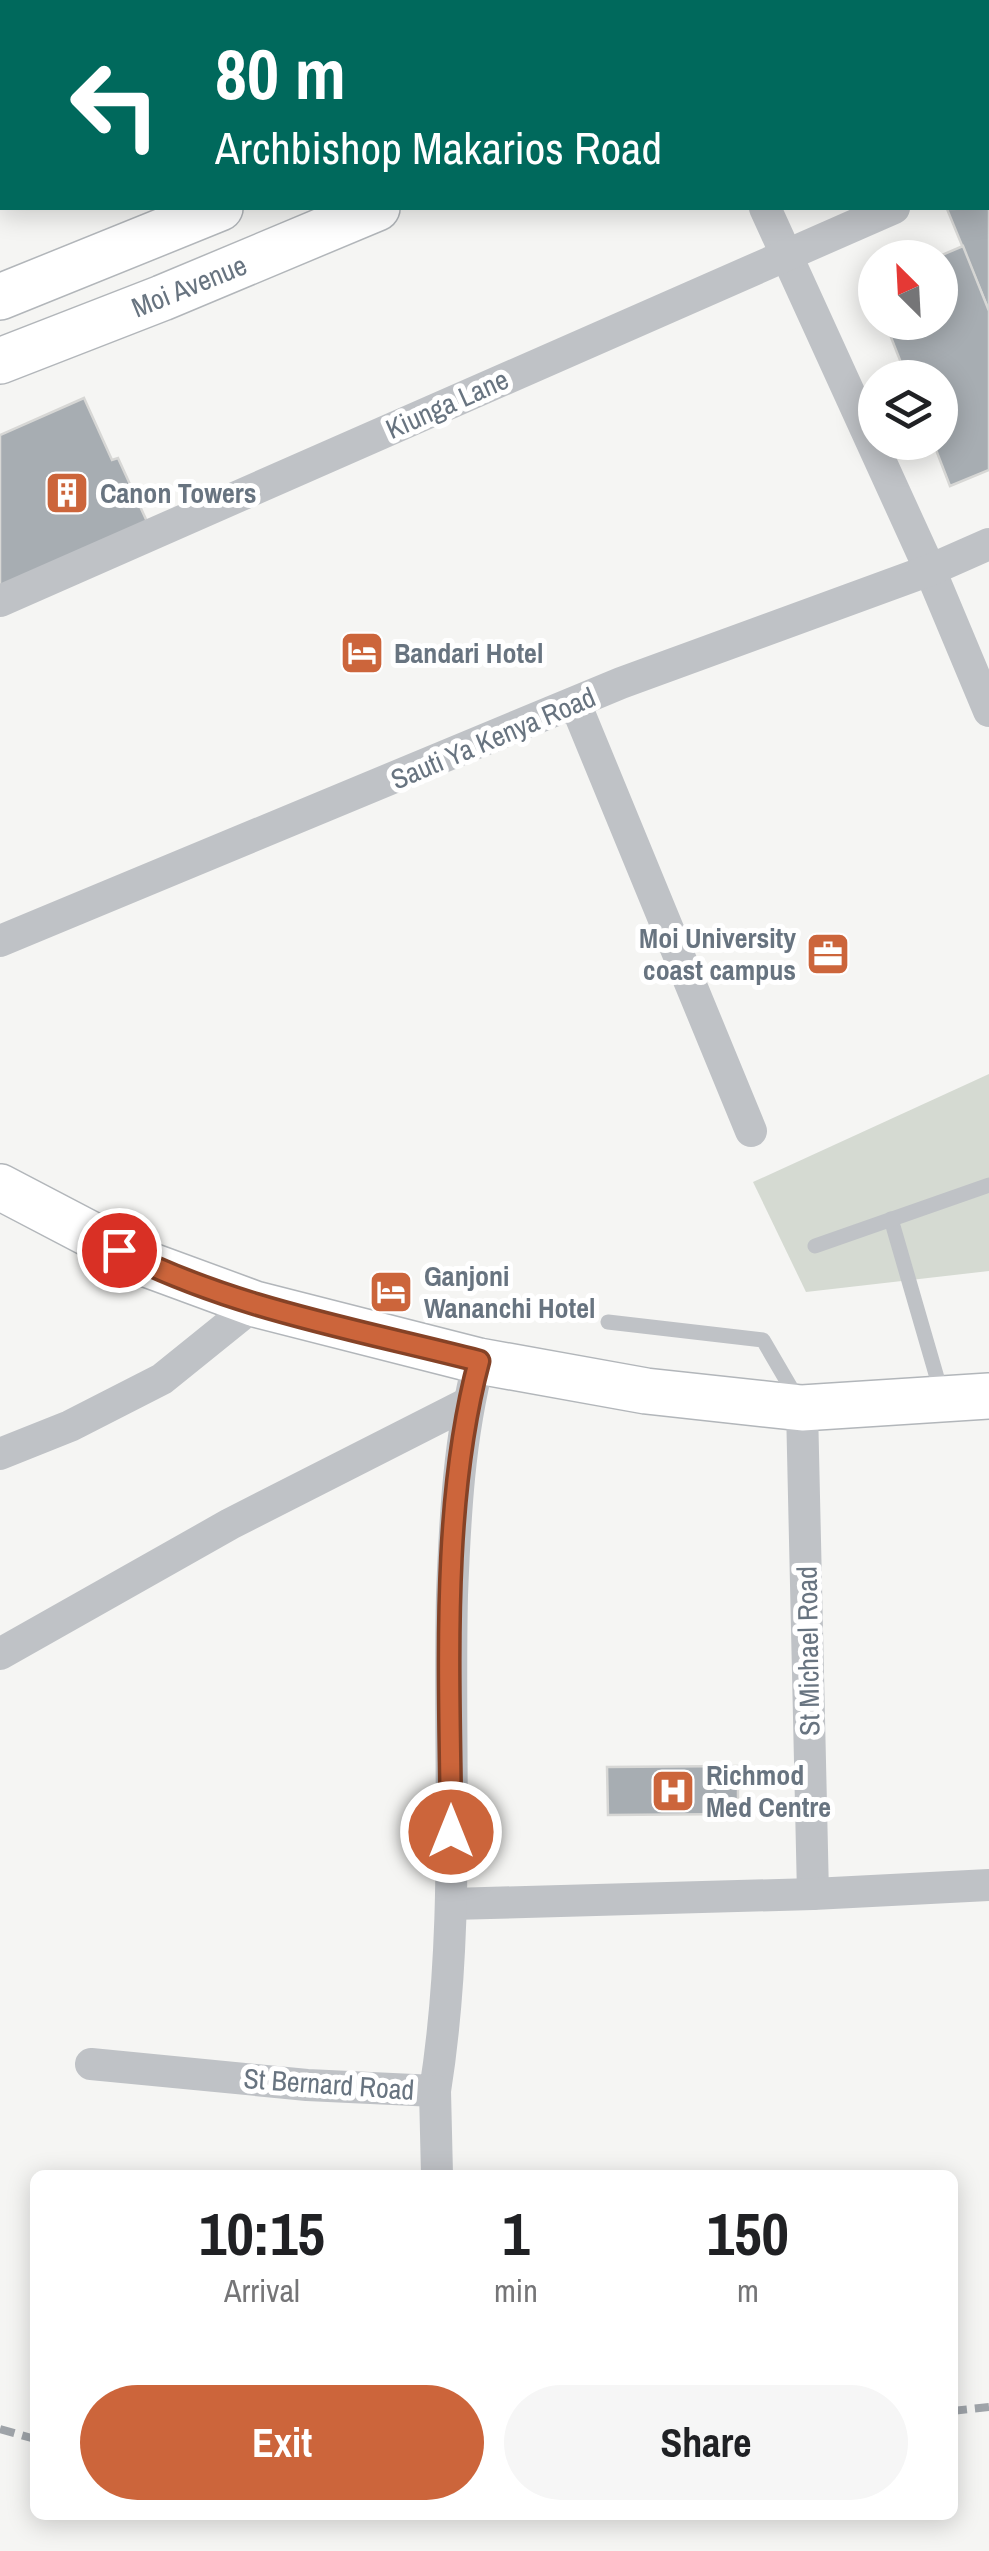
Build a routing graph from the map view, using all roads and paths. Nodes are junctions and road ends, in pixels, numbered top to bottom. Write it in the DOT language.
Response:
graph roads {
  1 [pos="215,210"];
  2 [pos="372,210"];
  3 [pos="766,210"];
  4 [pos="889,210"];
  5 [pos="788,254"];
  6 [pos="0,296"];
  7 [pos="0,361"];
  8 [pos="989,544"];
  9 [pos="930,570"];
  10 [pos="0,601"];
  11 [pos="575,703"];
  12 [pos="989,711"];
  13 [pos="0,941"];
  14 [pos="751,1131"];
  15 [pos="989,1185"];
  16 [pos="0,1187"];
  17 [pos="891,1219"];
  18 [pos="814,1246"];
  19 [pos="255,1304"];
  20 [pos="608,1322"];
  21 [pos="473,1382"];
  22 [pos="989,1396"];
  23 [pos="943,1399"];
  24 [pos="802,1408"];
  25 [pos="0,1454"];
  26 [pos="0,1654"];
  27 [pos="989,1885"];
  28 [pos="813,1894"];
  29 [pos="451,1904"];
  30 [pos="91,2064"];
  31 [pos="435,2091"];
  32 [pos="437,2170"];
  1 -- 6 [label="street"];
  2 -- 7 [label="street, Moi Avenue"];
  3 -- 5 [label="street"];
  4 -- 5 [label="street, Kiunga Lane"];
  5 -- 9 [label="street"];
  5 -- 10 [label="street, Kiunga Lane"];
  8 -- 9 [label="street, Sauti Ya Kenya Road"];
  9 -- 11 [label="street, Sauti Ya Kenya Road"];
  9 -- 12 [label="street"];
  11 -- 13 [label="street, Sauti Ya Kenya Road"];
  11 -- 14 [label="street"];
  15 -- 17 [label="lane"];
  16 -- 19 [label="street"];
  17 -- 18 [label="lane"];
  17 -- 23 [label="lane"];
  19 -- 21 [label="street"];
  19 -- 25 [label="street"];
  20 -- 24 [label="lane"];
  21 -- 24 [label="street"];
  21 -- 26 [label="street"];
  21 -- 29 [label="street, St Bernard Road"];
  22 -- 23 [label="street"];
  23 -- 24 [label="street"];
  24 -- 28 [label="street, St Michael Road"];
  27 -- 28 [label="street"];
  28 -- 29 [label="street"];
  29 -- 31 [label="street, St Bernard Road"];
  30 -- 31 [label="street, St Bernard Road"];
  31 -- 32 [label="street"];
}
